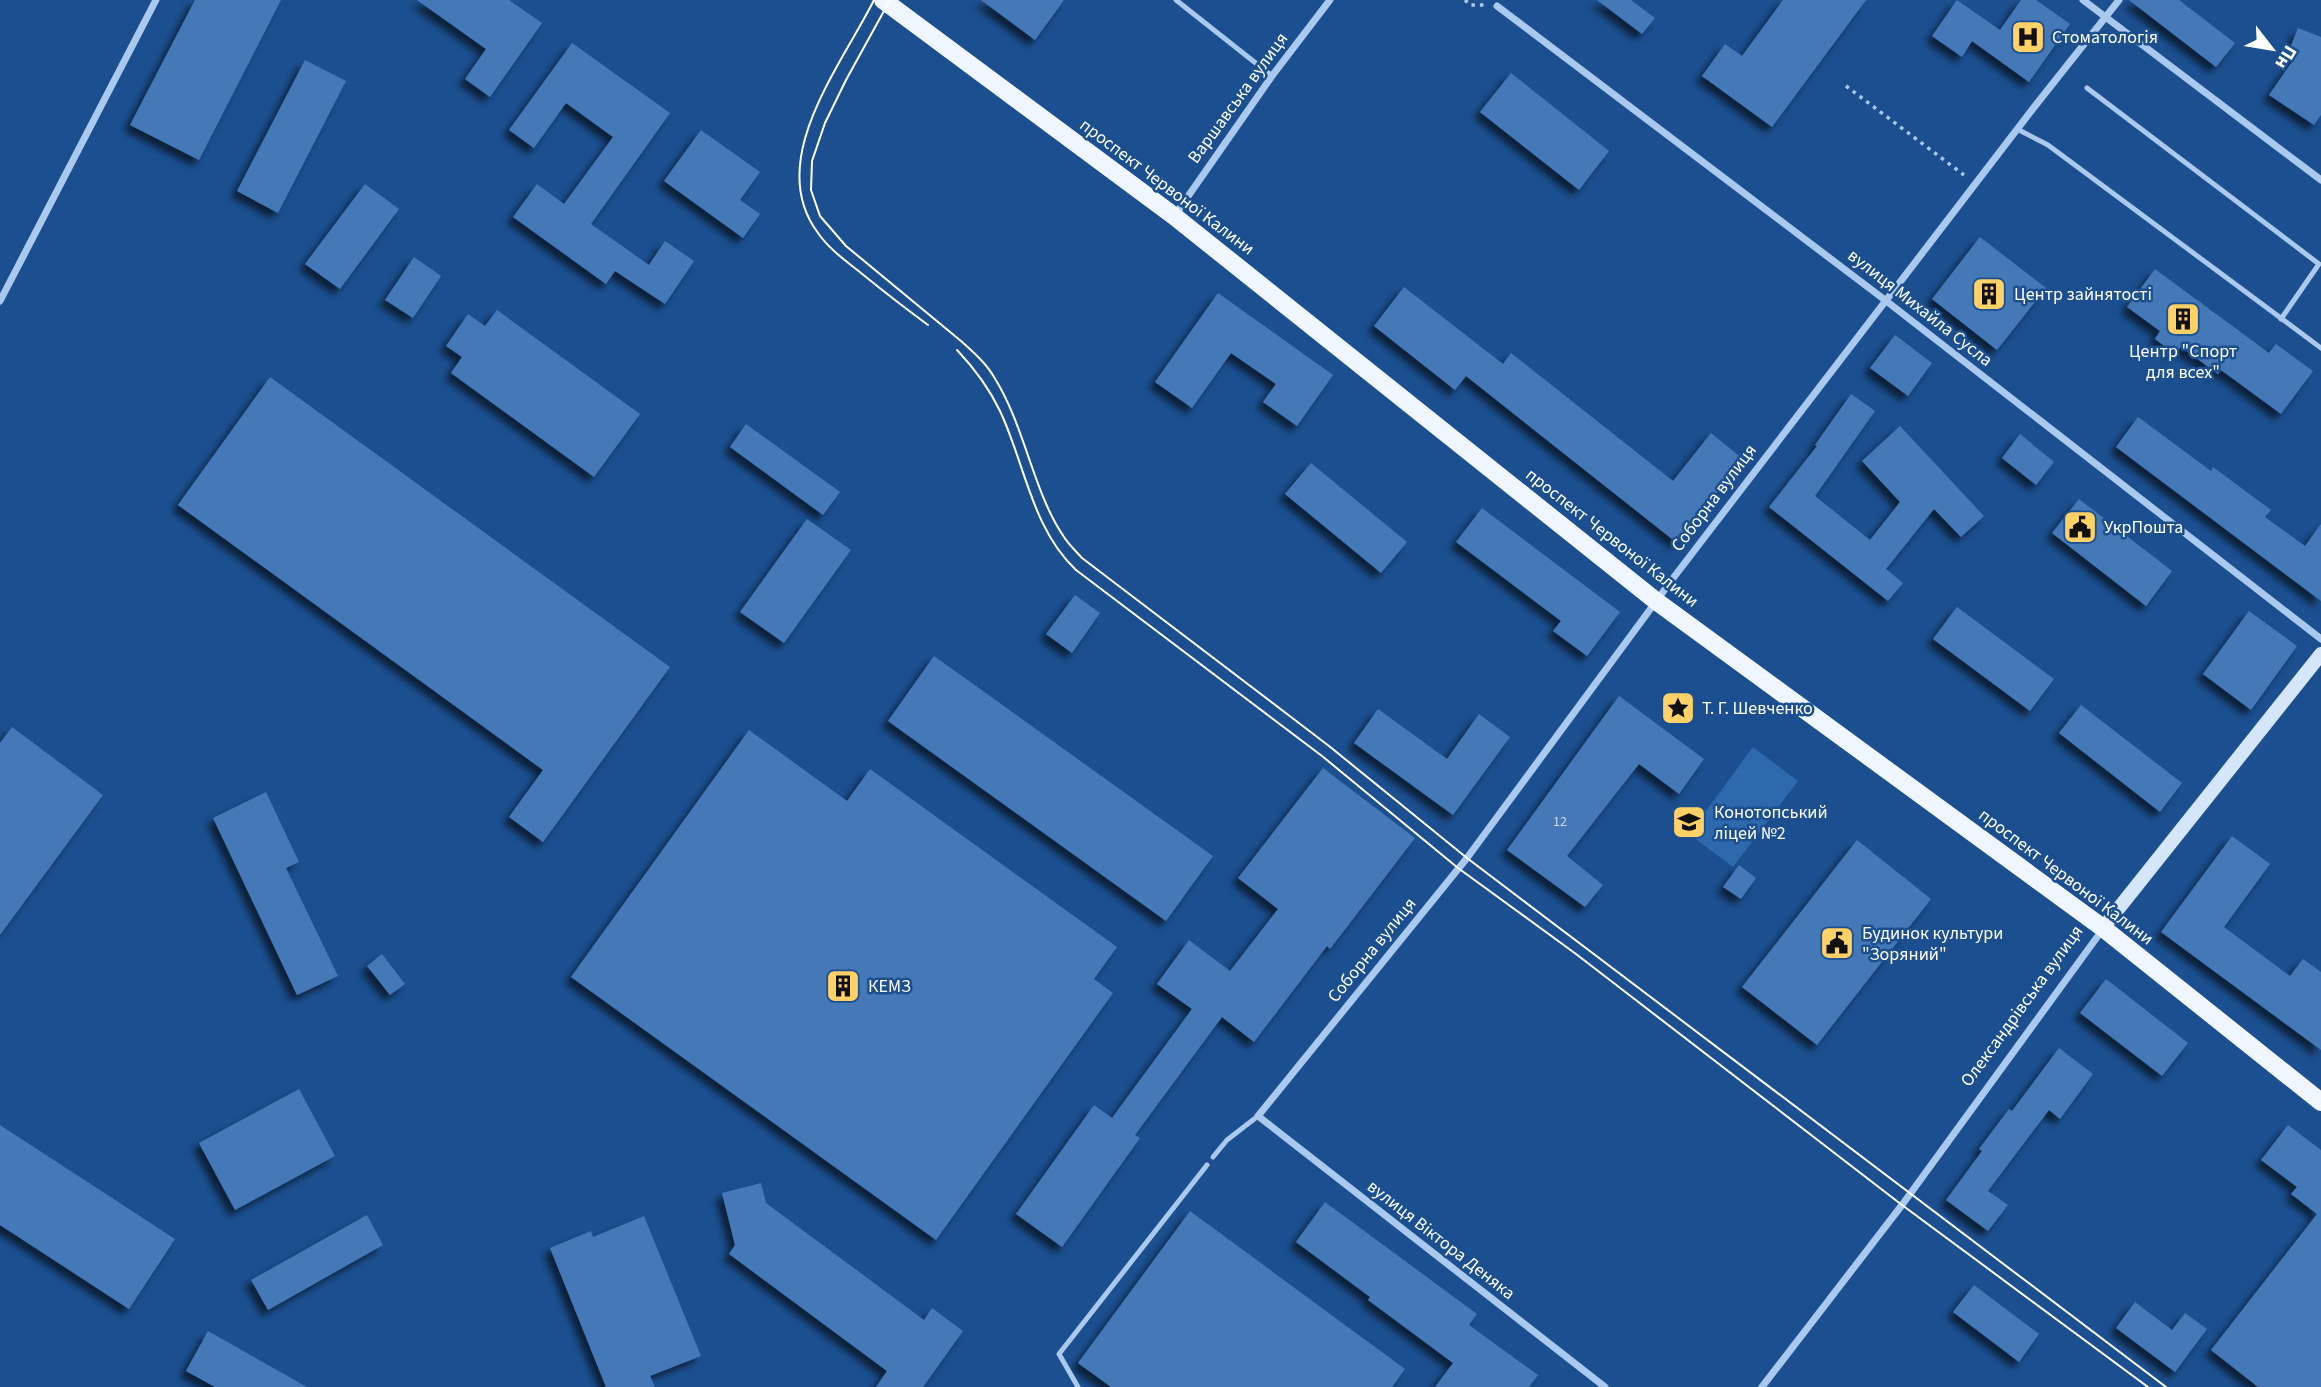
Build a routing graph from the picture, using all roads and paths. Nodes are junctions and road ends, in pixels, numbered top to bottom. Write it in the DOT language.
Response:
graph roads {
  1 [pos="156,0"];
  2 [pos="883,0"];
  3 [pos="1175,0"];
  4 [pos="1330,0"];
  5 [pos="1465,0"];
  6 [pos="2083,0"];
  7 [pos="2119,0"];
  8 [pos="1497,6"];
  9 [pos="2106,17"];
  10 [pos="1272,76"];
  11 [pos="1846,86"];
  12 [pos="2087,88"];
  13 [pos="2017,129"];
  14 [pos="1964,175"];
  15 [pos="2321,180"];
  16 [pos="1174,216"];
  17 [pos="1885,300"];
  18 [pos="0,301"];
  19 [pos="2281,318"];
  20 [pos="2321,348"];
  21 [pos="1656,601"];
  22 [pos="2321,639"];
  23 [pos="2321,654"];
  24 [pos="2103,928"];
  25 [pos="2321,1102"];
  26 [pos="1258,1116"];
  27 [pos="1213,1157"];
  28 [pos="1207,1165"];
  29 [pos="1078,1387"];
  30 [pos="1605,1387"];
  31 [pos="1762,1387"];
  1 -- 18 [label="street"];
  2 -- 16 [label="main road, проспект Червоної Калини"];
  3 -- 10 [label="lane"];
  4 -- 10 [label="street, Варшавська вулиця"];
  5 -- 8 [label="path"];
  6 -- 9 [label="street"];
  7 -- 9 [label="street, Соборна вулиця"];
  8 -- 17 [label="street, вулиця Михайла Сусла"];
  9 -- 13 [label="street, Соборна вулиця"];
  9 -- 15 [label="street"];
  10 -- 16 [label="street, Варшавська вулиця"];
  11 -- 14 [label="path"];
  12 -- 19 [label="lane"];
  13 -- 17 [label="street, Соборна вулиця"];
  13 -- 19 [label="lane"];
  16 -- 21 [label="main road, проспект Червоної Калини"];
  17 -- 21 [label="street, Соборна вулиця"];
  17 -- 22 [label="street, вулиця Михайла Сусла"];
  19 -- 20 [label="lane"];
  21 -- 24 [label="main road, проспект Червоної Калини"];
  21 -- 26 [label="street, Соборна вулиця"];
  23 -- 24 [label="main road, Олександрівська вулиця"];
  24 -- 25 [label="main road, проспект Червоної Калини"];
  24 -- 31 [label="street, Олександрівська вулиця"];
  26 -- 27 [label="lane"];
  26 -- 30 [label="street, вулиця Віктора Деняка"];
  28 -- 29 [label="lane"];
}
